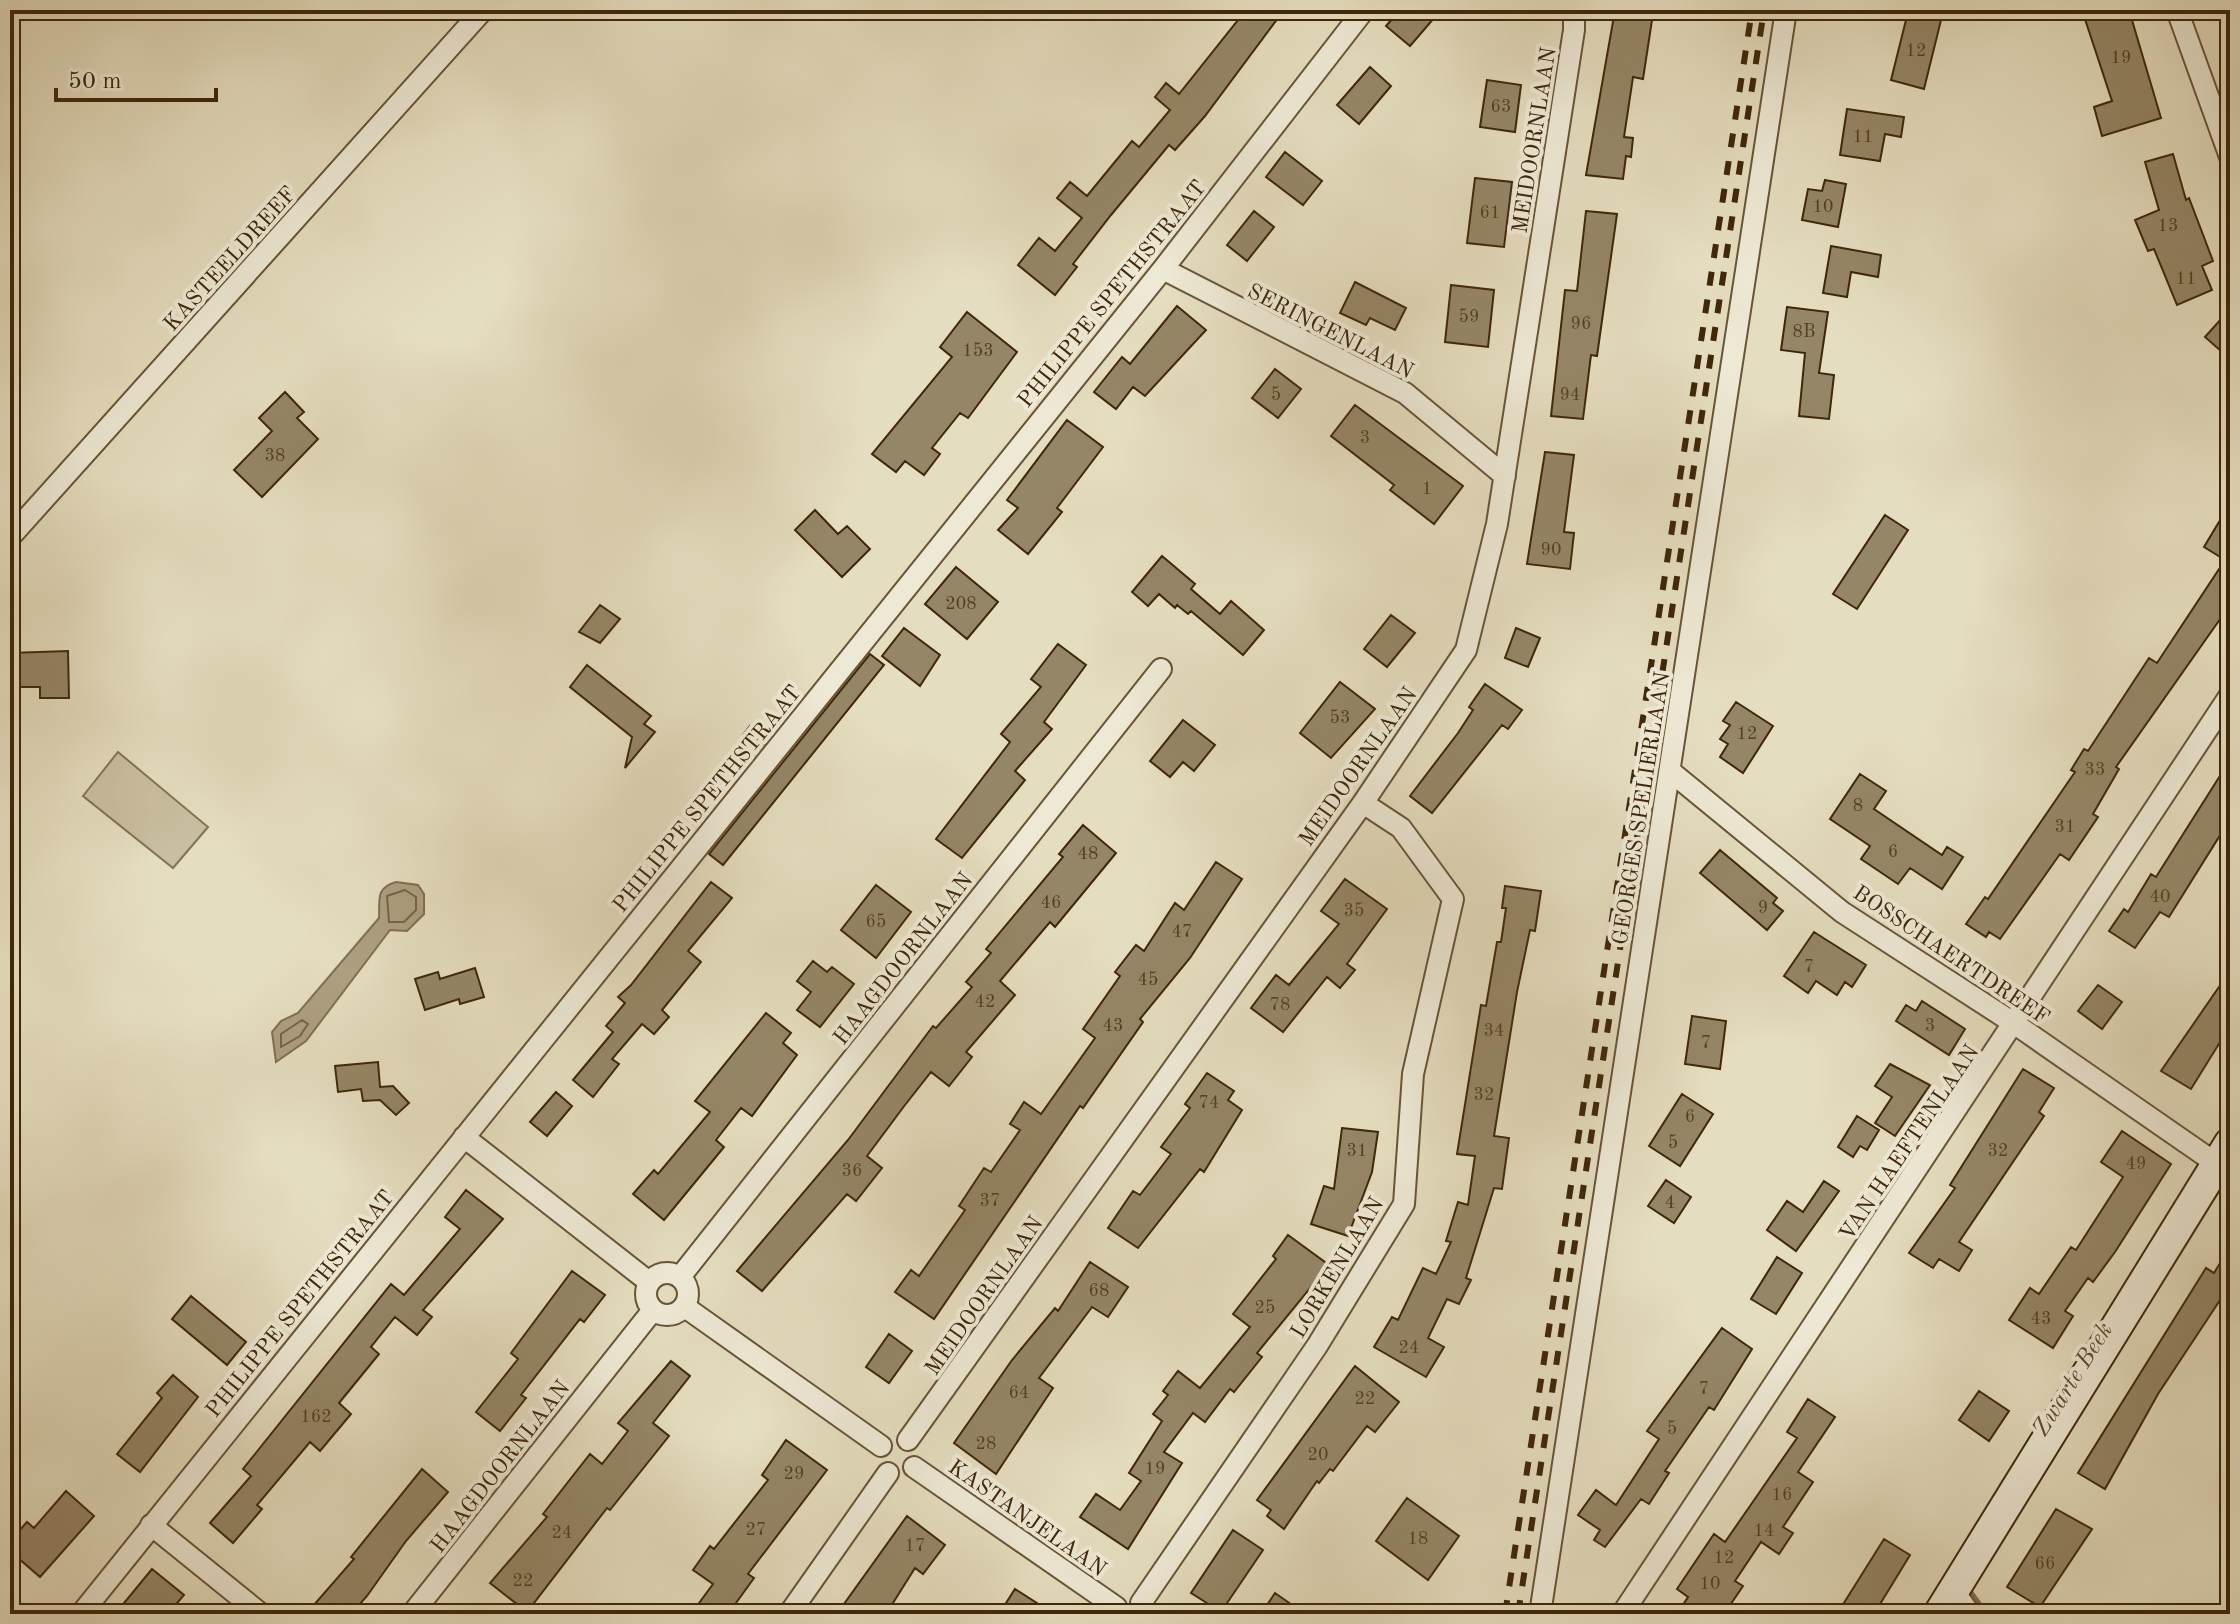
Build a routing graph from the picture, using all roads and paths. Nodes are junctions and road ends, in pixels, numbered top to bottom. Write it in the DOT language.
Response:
graph roads {
  1 [pos="483,10"];
  2 [pos="1364,10"];
  3 [pos="1568,10"];
  4 [pos="1786,10"];
  5 [pos="2177,10"];
  6 [pos="2230,157"];
  7 [pos="1163,269"];
  8 [pos="1505,476"];
  9 [pos="10,537"];
  10 [pos="1161,669"];
  11 [pos="2230,695"];
  12 [pos="1670,771"];
  13 [pos="1363,803"];
  14 [pos="2015,1024"];
  15 [pos="464,1137"];
  16 [pos="2224,1154"];
  17 [pos="680,1277"];
  18 [pos="649,1282"];
  19 [pos="685,1307"];
  20 [pos="653,1310"];
  21 [pos="908,1440"];
  22 [pos="881,1446"];
  23 [pos="914,1467"];
  24 [pos="888,1473"];
  25 [pos="151,1525"];
  26 [pos="1954,1606"];
  27 [pos="1145,1608"];
  28 [pos="1114,1610"];
  29 [pos="81,1614"];
  30 [pos="261,1614"];
  31 [pos="412,1614"];
  32 [pos="789,1614"];
  33 [pos="1540,1614"];
  34 [pos="1622,1614"];
  1 -- 9 [label="street, KASTEELDREEF"];
  2 -- 7 [label="street, PHILIPPE SPETHSTRAAT"];
  3 -- 8 [label="street, MEIDOORNLAAN"];
  4 -- 12 [label="street, GEORGES SPELIERLAAN"];
  5 -- 6 [label="street"];
  7 -- 8 [label="street, SERINGENLAAN"];
  7 -- 15 [label="street, PHILIPPE SPETHSTRAAT"];
  8 -- 13 [label="street, MEIDOORNLAAN"];
  10 -- 17 [label="street, HAAGDOORNLAAN"];
  11 -- 14 [label="street, VAN HAEFTENLAAN"];
  12 -- 14 [label="street, BOSSCHAERTDREEF"];
  12 -- 33 [label="street, GEORGES SPELIERLAAN"];
  13 -- 21 [label="street, MEIDOORNLAAN"];
  13 -- 27 [label="street, LORKENLAAN"];
  14 -- 16 [label="street, BOSSCHAERTDREEF"];
  14 -- 34 [label="street, VAN HAEFTENLAAN"];
  15 -- 18 [label="street"];
  15 -- 25 [label="street, PHILIPPE SPETHSTRAAT"];
  16 -- 26 [label="street"];
  17 -- 18 [label="street"];
  17 -- 19 [label="street"];
  18 -- 20 [label="street"];
  19 -- 20 [label="street"];
  19 -- 22 [label="street"];
  20 -- 31 [label="street, HAAGDOORNLAAN"];
  21 -- 22 [label="street"];
  21 -- 23 [label="street"];
  22 -- 24 [label="street"];
  23 -- 24 [label="street"];
  23 -- 28 [label="street, KASTANJELAAN"];
  24 -- 32 [label="street"];
  25 -- 29 [label="street, PHILIPPE SPETHSTRAAT"];
  25 -- 30 [label="street"];
  27 -- 28 [label="street"];
}
